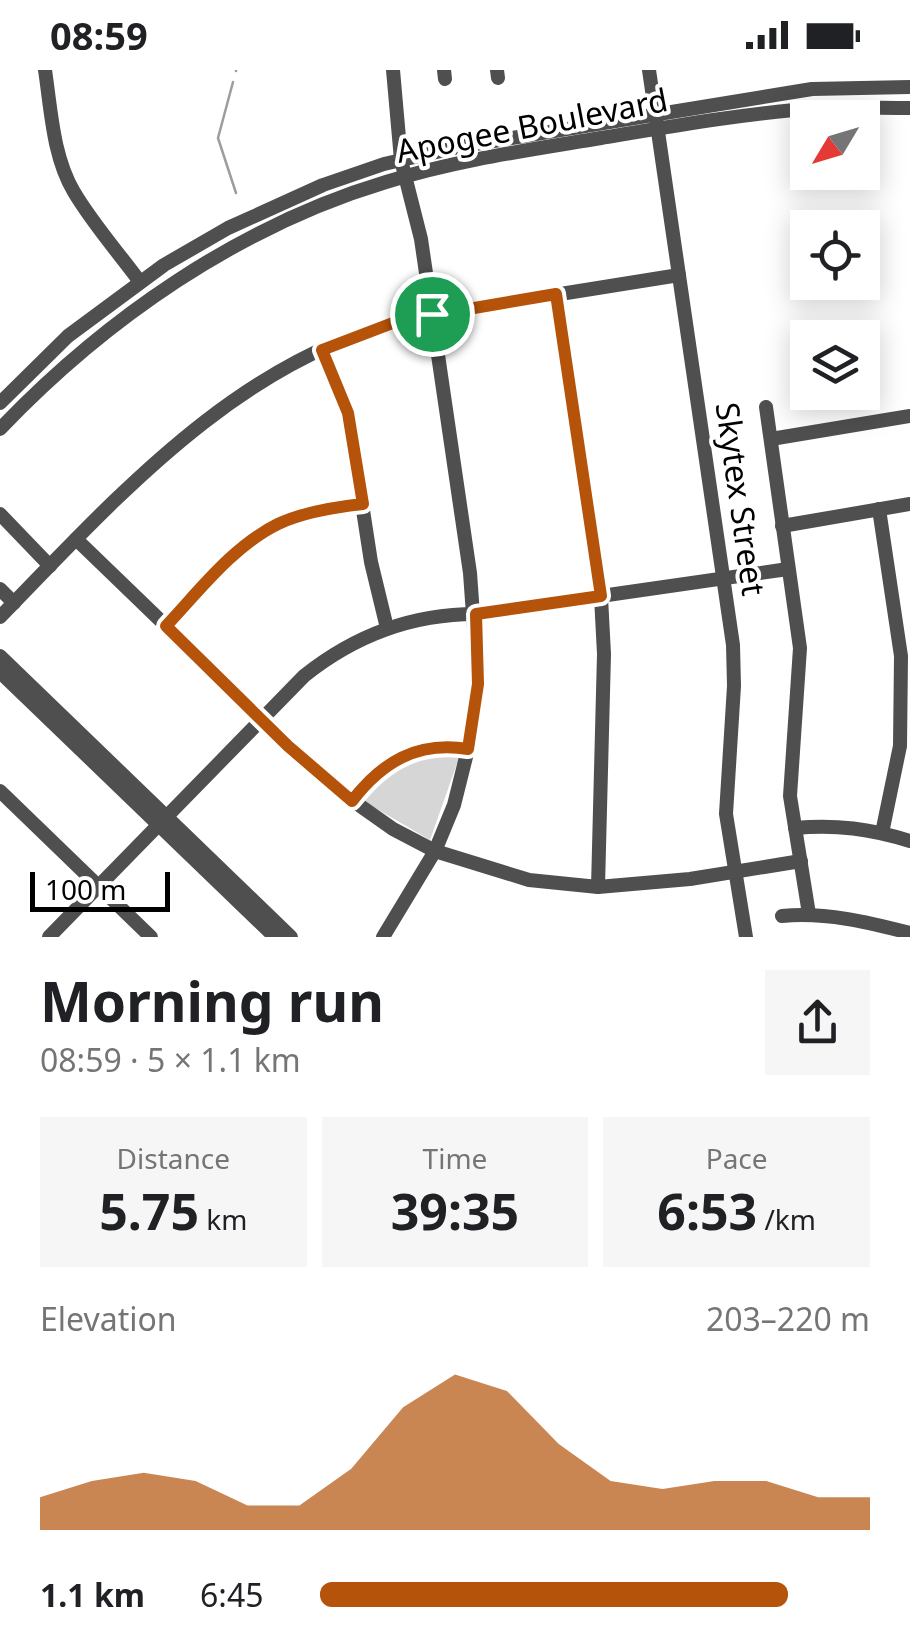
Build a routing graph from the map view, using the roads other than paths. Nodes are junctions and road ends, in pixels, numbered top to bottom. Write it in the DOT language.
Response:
graph roads {
  1 [pos="45,70"];
  2 [pos="393,70"];
  3 [pos="649,70"];
  4 [pos="910,88"];
  5 [pos="910,108"];
  6 [pos="656,122"];
  7 [pos="401,160"];
  8 [pos="404,177"];
  9 [pos="678,276"];
  10 [pos="140,282"];
  11 [pos="556,294"];
  12 [pos="432,314"];
  13 [pos="322,350"];
  14 [pos="0,402"];
  15 [pos="766,407"];
  16 [pos="910,416"];
  17 [pos="0,429"];
  18 [pos="771,439"];
  19 [pos="363,504"];
  20 [pos="910,504"];
  21 [pos="879,509"];
  22 [pos="0,514"];
  23 [pos="782,526"];
  24 [pos="76,539"];
  25 [pos="50,566"];
  26 [pos="788,569"];
  27 [pos="725,578"];
  28 [pos="0,588"];
  29 [pos="601,596"];
  30 [pos="14,602"];
  31 [pos="476,614"];
  32 [pos="0,617"];
  33 [pos="166,626"];
  34 [pos="387,628"];
  35 [pos="0,656"];
  36 [pos="0,672"];
  37 [pos="261,718"];
  38 [pos="468,749"];
  39 [pos="0,790"];
  40 [pos="352,801"];
  41 [pos="161,821"];
  42 [pos="795,828"];
  43 [pos="882,833"];
  44 [pos="910,842"];
  45 [pos="435,850"];
  46 [pos="801,860"];
  47 [pos="734,871"];
  48 [pos="98,886"];
  49 [pos="598,887"];
  50 [pos="810,914"];
  51 [pos="782,916"];
  52 [pos="910,933"];
  53 [pos="382,935"];
  54 [pos="48,937"];
  55 [pos="151,937"];
  56 [pos="275,937"];
  57 [pos="291,937"];
  58 [pos="746,937"];
  1 -- 10 [label="street"];
  2 -- 7 [label="street"];
  3 -- 6 [label="street, Skytex Street"];
  4 -- 6 [label="street, Apogee Boulevard"];
  5 -- 6 [label="street, Apogee Boulevard"];
  6 -- 7 [label="street, Apogee Boulevard"];
  6 -- 8 [label="street, Apogee Boulevard"];
  6 -- 9 [label="street, Skytex Street"];
  7 -- 8 [label="street"];
  7 -- 10 [label="street, Apogee Boulevard"];
  8 -- 12 [label="street"];
  8 -- 17 [label="street, Apogee Boulevard"];
  9 -- 11 [label="street"];
  9 -- 27 [label="street, Skytex Street"];
  10 -- 14 [label="street, Apogee Boulevard"];
  11 -- 12 [label="street"];
  11 -- 29 [label="street"];
  12 -- 13 [label="street"];
  12 -- 31 [label="street"];
  13 -- 19 [label="street"];
  13 -- 24 [label="street"];
  15 -- 18 [label="street"];
  16 -- 18 [label="street"];
  18 -- 23 [label="street"];
  19 -- 33 [label="street"];
  19 -- 34 [label="street"];
  20 -- 21 [label="street"];
  21 -- 23 [label="street"];
  21 -- 43 [label="street"];
  22 -- 25 [label="street"];
  23 -- 26 [label="street"];
  24 -- 25 [label="street"];
  24 -- 33 [label="street"];
  25 -- 30 [label="street"];
  26 -- 27 [label="street"];
  26 -- 42 [label="street"];
  27 -- 29 [label="street"];
  27 -- 47 [label="street, Skytex Street"];
  28 -- 30 [label="street"];
  29 -- 31 [label="street"];
  29 -- 49 [label="street"];
  30 -- 32 [label="street"];
  31 -- 34 [label="street"];
  31 -- 38 [label="street"];
  33 -- 37 [label="street"];
  34 -- 37 [label="street"];
  35 -- 41 [label="street"];
  36 -- 41 [label="street"];
  37 -- 40 [label="street"];
  37 -- 41 [label="street"];
  38 -- 40 [label="street"];
  38 -- 45 [label="street"];
  39 -- 48 [label="street"];
  40 -- 45 [label="street"];
  41 -- 48 [label="street"];
  41 -- 56 [label="street"];
  41 -- 57 [label="street"];
  42 -- 43 [label="street"];
  42 -- 46 [label="street"];
  43 -- 44 [label="street"];
  45 -- 49 [label="street"];
  45 -- 53 [label="street"];
  46 -- 47 [label="street"];
  46 -- 50 [label="street"];
  47 -- 49 [label="street"];
  47 -- 58 [label="street, Skytex Street"];
  48 -- 54 [label="street"];
  48 -- 55 [label="street"];
  50 -- 51 [label="street"];
  50 -- 52 [label="street"];
}
